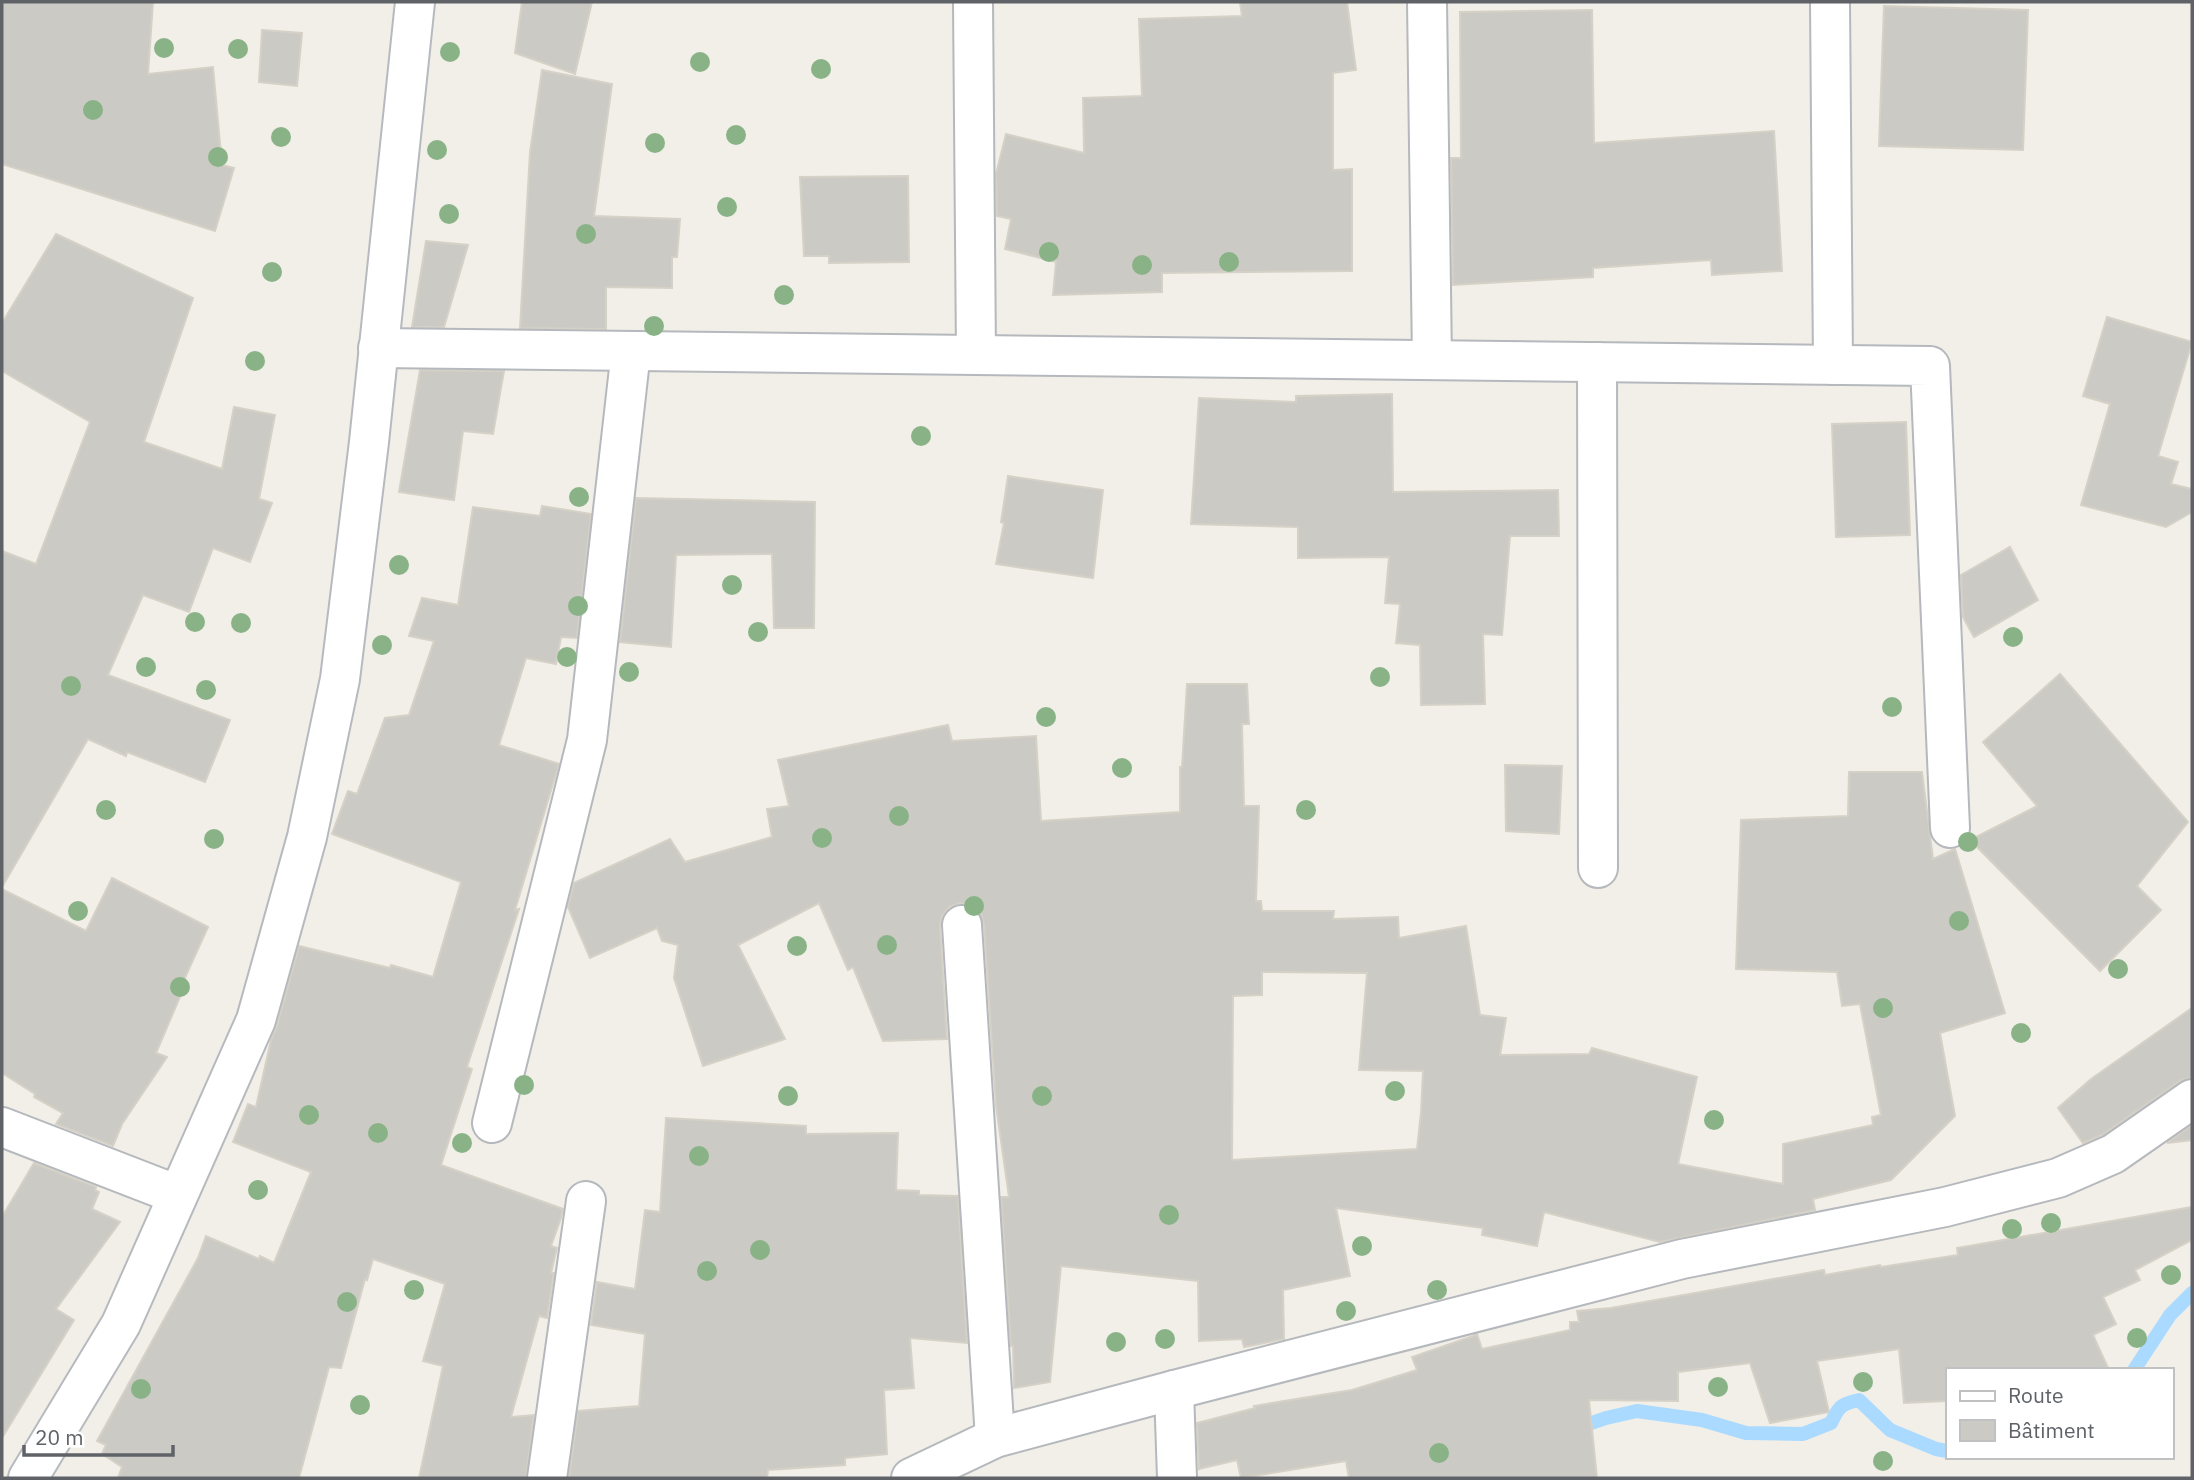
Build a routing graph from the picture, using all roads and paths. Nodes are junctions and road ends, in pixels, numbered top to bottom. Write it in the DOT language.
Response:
graph roads {
  1 [pos="415,2"];
  2 [pos="973,2"];
  3 [pos="1427,2"];
  4 [pos="1830,2"];
  5 [pos="378,348"];
  6 [pos="631,351"];
  7 [pos="976,355"];
  8 [pos="1432,360"];
  9 [pos="1597,362"];
  10 [pos="1833,365"];
  11 [pos="1950,828"];
  12 [pos="1598,868"];
  13 [pos="962,925"];
  14 [pos="2192,1099"];
  15 [pos="492,1123"];
  16 [pos="2,1126"];
  17 [pos="178,1195"];
  18 [pos="586,1201"];
  19 [pos="1174,1390"];
  20 [pos="995,1438"];
  21 [pos="34,1477"];
  22 [pos="547,1478"];
  23 [pos="911,1478"];
  24 [pos="1177,1478"];
  1 -- 5 [label="street"];
  2 -- 7 [label="street"];
  3 -- 8 [label="street"];
  4 -- 10 [label="street"];
  5 -- 6 [label="street"];
  5 -- 17 [label="street"];
  6 -- 7 [label="street"];
  6 -- 15 [label="street"];
  7 -- 8 [label="street"];
  8 -- 9 [label="street"];
  9 -- 10 [label="street"];
  9 -- 12 [label="street"];
  10 -- 11 [label="street"];
  13 -- 20 [label="street"];
  14 -- 19 [label="street"];
  16 -- 17 [label="street"];
  17 -- 21 [label="street"];
  18 -- 22 [label="street"];
  19 -- 20 [label="street"];
  19 -- 24 [label="street"];
  20 -- 23 [label="street"];
}
